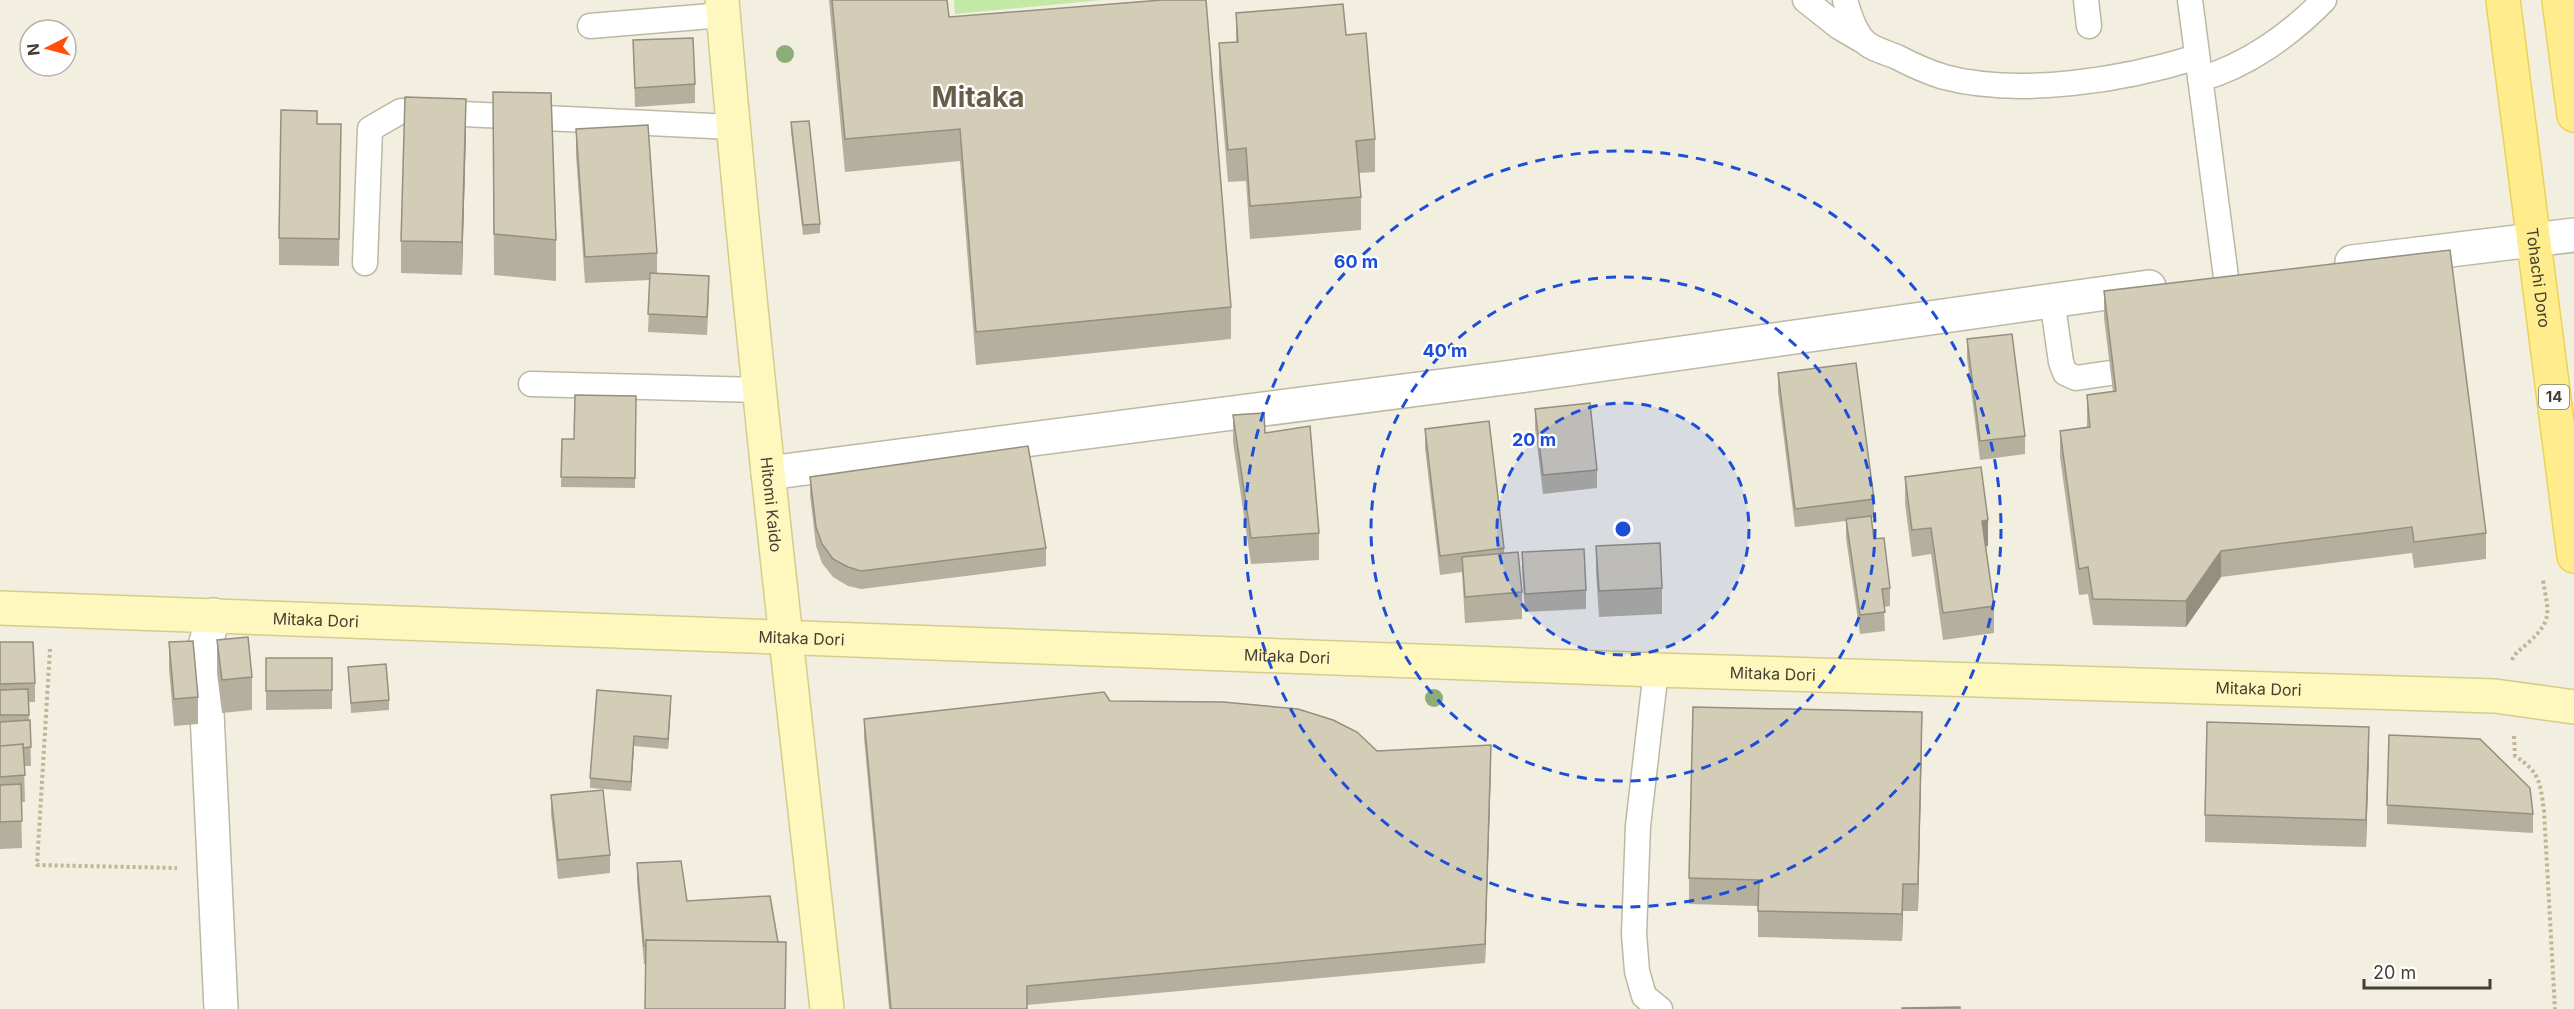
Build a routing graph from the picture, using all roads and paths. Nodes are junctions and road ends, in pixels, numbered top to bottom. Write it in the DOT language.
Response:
graph roads {
  1 [pos="1805,0"];
  2 [pos="1845,0"];
  3 [pos="2086,0"];
  4 [pos="2190,0"];
  5 [pos="2324,0"];
  6 [pos="2503,0"];
  7 [pos="2559,0"];
  8 [pos="723,7"];
  9 [pos="590,26"];
  10 [pos="2089,26"];
  11 [pos="1865,42"];
  12 [pos="2199,68"];
  13 [pos="2574,115"];
  14 [pos="732,127"];
  15 [pos="2574,235"];
  16 [pos="2535,239"];
  17 [pos="365,263"];
  18 [pos="2318,266"];
  19 [pos="2260,273"];
  20 [pos="2226,277"];
  21 [pos="2052,299"];
  22 [pos="2110,373"];
  23 [pos="531,384"];
  24 [pos="759,390"];
  25 [pos="768,473"];
  26 [pos="2574,556"];
  27 [pos="0,608"];
  28 [pos="214,615"];
  29 [pos="786,639"];
  30 [pos="50,645"];
  31 [pos="1656,670"];
  32 [pos="2574,707"];
  33 [pos="2514,736"];
  34 [pos="215,869"];
  35 [pos="221,1009"];
  36 [pos="827,1009"];
  37 [pos="1660,1009"];
  38 [pos="2555,1009"];
  1 -- 11 [label="lane"];
  2 -- 11 [label="lane"];
  3 -- 10 [label="lane"];
  4 -- 12 [label="lane"];
  5 -- 12 [label="lane"];
  6 -- 16 [label="main road, Tohachi Doro / 14"];
  7 -- 13 [label="main road"];
  8 -- 9 [label="lane"];
  8 -- 14 [label="main road, Hitomi Kaido"];
  11 -- 12 [label="lane"];
  12 -- 20 [label="lane"];
  14 -- 17 [label="lane"];
  14 -- 24 [label="main road, Hitomi Kaido"];
  15 -- 16 [label="street"];
  16 -- 18 [label="street"];
  16 -- 26 [label="main road, Tohachi Doro / 14"];
  19 -- 20 [label="street"];
  20 -- 21 [label="street"];
  21 -- 22 [label="lane"];
  21 -- 25 [label="street"];
  23 -- 24 [label="lane"];
  24 -- 25 [label="main road, Hitomi Kaido"];
  25 -- 29 [label="main road, Hitomi Kaido"];
  27 -- 28 [label="main road, Mitaka Dori"];
  28 -- 29 [label="main road, Mitaka Dori"];
  28 -- 34 [label="street"];
  29 -- 31 [label="main road, Mitaka Dori"];
  29 -- 36 [label="main road, Hitomi Kaido"];
  30 -- 34 [label="path"];
  31 -- 32 [label="main road, Mitaka Dori"];
  31 -- 37 [label="lane"];
  33 -- 38 [label="path"];
  34 -- 35 [label="street"];
}
